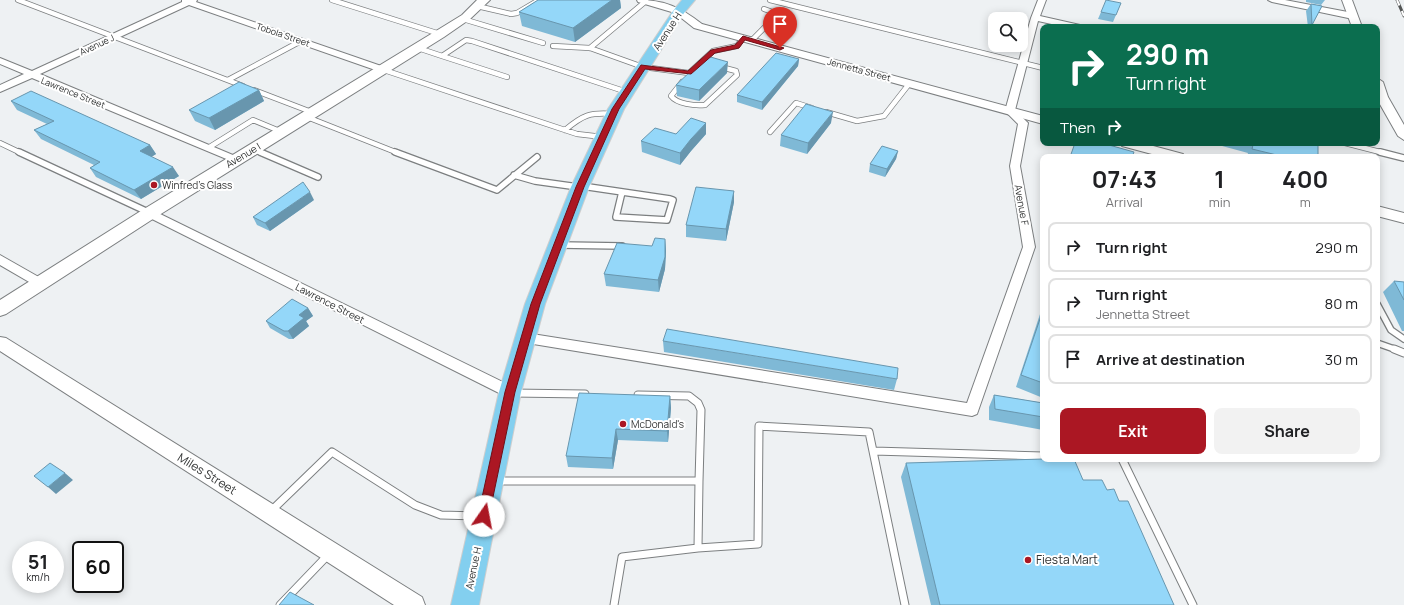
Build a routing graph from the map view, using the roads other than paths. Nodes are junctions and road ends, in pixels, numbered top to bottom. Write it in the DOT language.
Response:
graph roads {
  1 [pos="18,0"];
  2 [pos="332,0"];
  3 [pos="539,0"];
  4 [pos="689,0"];
  5 [pos="770,0"];
  6 [pos="1042,0"];
  7 [pos="1272,0"];
  8 [pos="1347,0"];
  9 [pos="188,1"];
  10 [pos="644,1"];
  11 [pos="483,2"];
  12 [pos="764,9"];
  13 [pos="679,11"];
  14 [pos="1353,16"];
  15 [pos="1035,18"];
  16 [pos="463,19"];
  17 [pos="1063,24"];
  18 [pos="1356,24"];
  19 [pos="440,34"];
  20 [pos="114,37"];
  21 [pos="748,39"];
  22 [pos="301,41"];
  23 [pos="543,43"];
  24 [pos="553,46"];
  25 [pos="418,48"];
  26 [pos="590,48"];
  27 [pos="442,56"];
  28 [pos="0,61"];
  29 [pos="703,61"];
  30 [pos="709,63"];
  31 [pos="1023,63"];
  32 [pos="716,65"];
  33 [pos="643,67"];
  34 [pos="1040,67"];
  35 [pos="384,70"];
  36 [pos="689,73"];
  37 [pos="31,76"];
  38 [pos="506,77"];
  39 [pos="228,80"];
  40 [pos="909,84"];
  41 [pos="0,89"];
  42 [pos="627,92"];
  43 [pos="1380,96"];
  44 [pos="816,109"];
  45 [pos="823,111"];
  46 [pos="1010,111"];
  47 [pos="614,114"];
  48 [pos="310,115"];
  49 [pos="1040,119"];
  50 [pos="565,130"];
  51 [pos="282,132"];
  52 [pos="770,132"];
  53 [pos="1404,136"];
  54 [pos="603,137"];
  55 [pos="0,143"];
  56 [pos="1138,146"];
  57 [pos="1357,146"];
  58 [pos="208,148"];
  59 [pos="253,149"];
  60 [pos="1167,154"];
  61 [pos="537,157"];
  62 [pos="1404,158"];
  63 [pos="236,160"];
  64 [pos="514,175"];
  65 [pos="318,177"];
  66 [pos="580,186"];
  67 [pos="622,192"];
  68 [pos="1380,212"];
  69 [pos="150,213"];
  70 [pos="1404,218"];
  71 [pos="558,245"];
  72 [pos="629,246"];
  73 [pos="1,261"];
  74 [pos="40,283"];
  75 [pos="0,309"];
  76 [pos="1380,310"];
  77 [pos="526,338"];
  78 [pos="1404,339"];
  79 [pos="0,343"];
  80 [pos="1380,344"];
  81 [pos="1404,353"];
  82 [pos="510,392"];
  83 [pos="595,394"];
  84 [pos="626,395"];
  85 [pos="874,451"];
  86 [pos="1040,456"];
  87 [pos="1123,462"];
  88 [pos="491,481"];
  89 [pos="699,482"];
  90 [pos="269,513"];
  91 [pos="484,516"];
  92 [pos="698,548"];
  93 [pos="330,552"];
  94 [pos="280,605"];
  95 [pos="414,605"];
  96 [pos="465,605"];
  97 [pos="614,605"];
  98 [pos="905,605"];
  99 [pos="1193,605"];
  1 -- 20 [label="lane"];
  2 -- 19 [label="lane"];
  3 -- 11 [label="lane"];
  4 -- 13 [label="main road, Avenue H"];
  5 -- 31 [label="lane"];
  6 -- 15 [label="street"];
  7 -- 14 [label="street"];
  8 -- 14 [label="street"];
  9 -- 20 [label="street, Avenue J"];
  9 -- 22 [label="street, Tobola Street"];
  10 -- 13 [label="street"];
  10 -- 26 [label="lane"];
  11 -- 16 [label="main road, Avenue I"];
  12 -- 21 [label="lane"];
  13 -- 21 [label="street, Jennetta Street"];
  13 -- 33 [label="main road, Avenue H"];
  14 -- 18 [label="street"];
  15 -- 17 [label="street"];
  15 -- 31 [label="street"];
  16 -- 19 [label="main road, Avenue I"];
  16 -- 23 [label="lane"];
  19 -- 25 [label="main road, Avenue I"];
  20 -- 37 [label="street, Avenue J"];
  20 -- 39 [label="lane"];
  21 -- 29 [label="lane"];
  21 -- 40 [label="street, Jennetta Street"];
  22 -- 35 [label="street, Tobola Street"];
  22 -- 39 [label="lane"];
  24 -- 26 [label="lane"];
  25 -- 27 [label="lane"];
  25 -- 35 [label="main road, Avenue I"];
  26 -- 33 [label="lane"];
  27 -- 38 [label="lane"];
  27 -- 42 [label="lane"];
  28 -- 37 [label="street, Lawrence Street"];
  29 -- 30 [label="lane"];
  29 -- 36 [label="lane"];
  31 -- 34 [label="lane"];
  31 -- 46 [label="street"];
  32 -- 36 [label="lane"];
  33 -- 36 [label="lane"];
  33 -- 42 [label="main road, Avenue H"];
  35 -- 48 [label="main road, Avenue I"];
  35 -- 50 [label="lane"];
  37 -- 41 [label="street, Avenue J"];
  37 -- 58 [label="street, Lawrence Street"];
  39 -- 48 [label="lane"];
  40 -- 45 [label="lane"];
  40 -- 46 [label="street, Jennetta Street"];
  42 -- 47 [label="main road, Avenue H"];
  43 -- 53 [label="street"];
  44 -- 52 [label="lane"];
  46 -- 49 [label="street, Jennetta Street"];
  46 -- 77 [label="street, Avenue F"];
  47 -- 50 [label="lane"];
  47 -- 54 [label="main road, Avenue H"];
  48 -- 51 [label="main road, Avenue I"];
  48 -- 64 [label="lane"];
  50 -- 54 [label="lane"];
  51 -- 58 [label="lane"];
  51 -- 59 [label="main road, Avenue I"];
  54 -- 66 [label="main road, Avenue H"];
  55 -- 69 [label="lane"];
  56 -- 60 [label="street"];
  57 -- 62 [label="lane"];
  58 -- 63 [label="street, Lawrence Street"];
  59 -- 63 [label="main road, Avenue I"];
  59 -- 65 [label="lane"];
  61 -- 64 [label="lane"];
  63 -- 69 [label="main road, Avenue I"];
  64 -- 66 [label="lane"];
  66 -- 67 [label="lane"];
  66 -- 71 [label="main road, Avenue H"];
  67 -- 67 [label="lane"];
  68 -- 70 [label="street"];
  69 -- 74 [label="main road, Avenue I"];
  69 -- 82 [label="street, Lawrence Street"];
  71 -- 72 [label="lane"];
  71 -- 77 [label="main road, Avenue H"];
  73 -- 74 [label="street"];
  74 -- 75 [label="main road, Avenue I"];
  76 -- 78 [label="lane"];
  77 -- 82 [label="main road, Avenue H"];
  79 -- 90 [label="street, Miles Street"];
  80 -- 81 [label="lane"];
  82 -- 83 [label="lane"];
  82 -- 88 [label="main road, Avenue H"];
  84 -- 89 [label="lane"];
  85 -- 86 [label="lane"];
  85 -- 92 [label="lane"];
  85 -- 98 [label="lane"];
  87 -- 99 [label="lane"];
  88 -- 89 [label="lane"];
  88 -- 91 [label="main road, Avenue H"];
  89 -- 92 [label="lane"];
  90 -- 91 [label="lane"];
  90 -- 93 [label="street, Miles Street"];
  91 -- 96 [label="main road, Avenue H"];
  92 -- 97 [label="lane"];
  93 -- 94 [label="lane"];
  93 -- 95 [label="street, Miles Street"];
}
